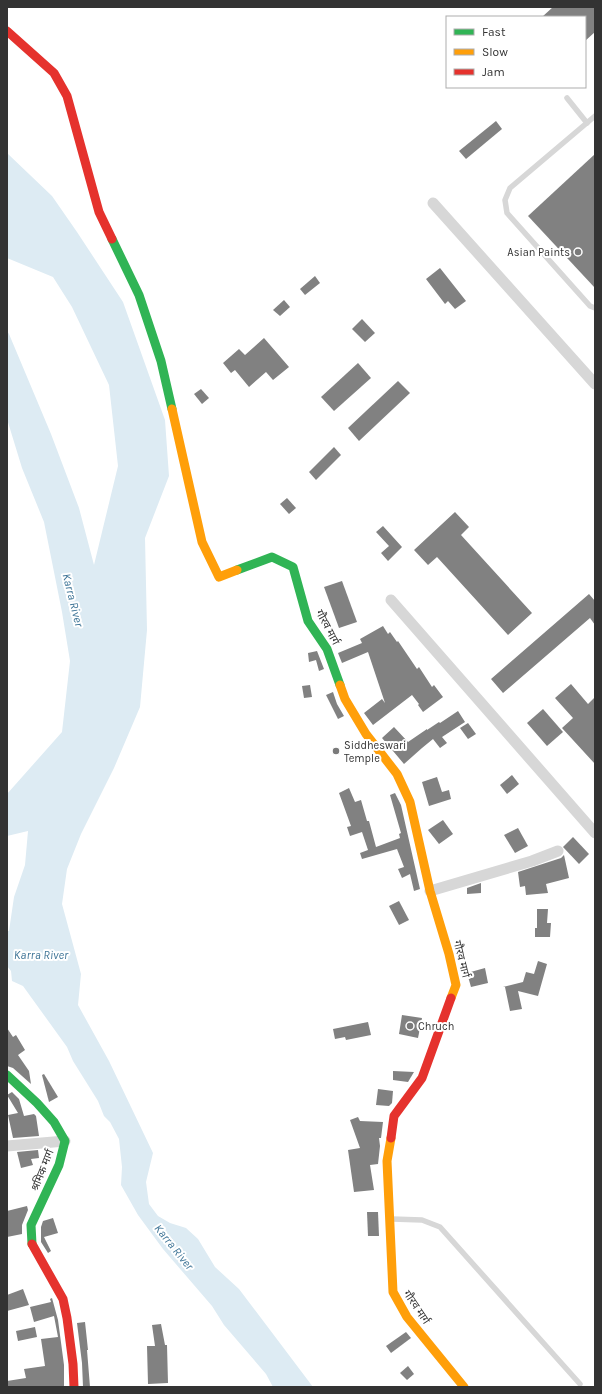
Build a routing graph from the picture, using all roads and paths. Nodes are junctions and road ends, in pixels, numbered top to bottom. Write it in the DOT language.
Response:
graph roads {
  1 [pos="7,31"];
  2 [pos="567,98"];
  3 [pos="595,116"];
  4 [pos="587,123"];
  5 [pos="433,203"];
  6 [pos="595,308"];
  7 [pos="595,384"];
  8 [pos="390,600"];
  9 [pos="595,834"];
  10 [pos="558,851"];
  11 [pos="430,891"];
  12 [pos="7,1075"];
  13 [pos="65,1141"];
  14 [pos="7,1146"];
  15 [pos="390,1219"];
  16 [pos="580,1384"];
  17 [pos="74,1387"];
  18 [pos="464,1387"];
  1 -- 11 [label="street, गौरव मार्ग"];
  2 -- 4 [label="lane"];
  3 -- 4 [label="lane"];
  4 -- 6 [label="lane"];
  5 -- 7 [label="street"];
  8 -- 9 [label="street"];
  10 -- 11 [label="street"];
  11 -- 15 [label="street, गौरव मार्ग"];
  12 -- 13 [label="street, श्रमिक मार्ग"];
  13 -- 14 [label="street"];
  13 -- 17 [label="street, श्रमिक मार्ग"];
  15 -- 16 [label="lane"];
  15 -- 18 [label="street, गौरव मार्ग"];
}
